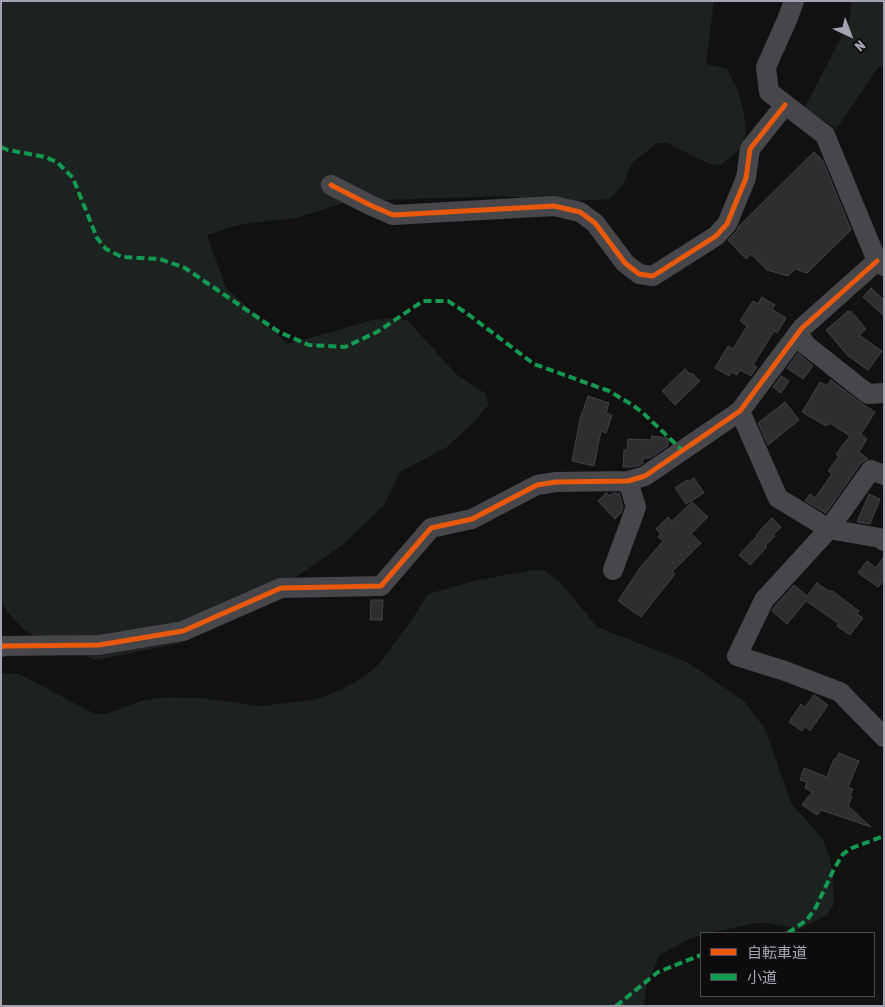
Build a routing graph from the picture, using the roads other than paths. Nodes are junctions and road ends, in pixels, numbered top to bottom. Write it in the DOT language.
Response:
graph roads {
  1 [pos="794,1"];
  2 [pos="785,105"];
  3 [pos="331,186"];
  4 [pos="880,263"];
  5 [pos="798,333"];
  6 [pos="884,393"];
  7 [pos="740,411"];
  8 [pos="884,475"];
  9 [pos="628,481"];
  10 [pos="829,529"];
  11 [pos="884,541"];
  12 [pos="613,570"];
  13 [pos="1,647"];
  14 [pos="884,737"];
  1 -- 2 [label="street"];
  2 -- 3 [label="street"];
  2 -- 4 [label="street"];
  4 -- 5 [label="street"];
  5 -- 6 [label="street"];
  5 -- 7 [label="street"];
  7 -- 9 [label="street"];
  7 -- 10 [label="street"];
  8 -- 10 [label="street"];
  9 -- 12 [label="street"];
  9 -- 13 [label="street"];
  10 -- 11 [label="street"];
  10 -- 14 [label="street"];
}
